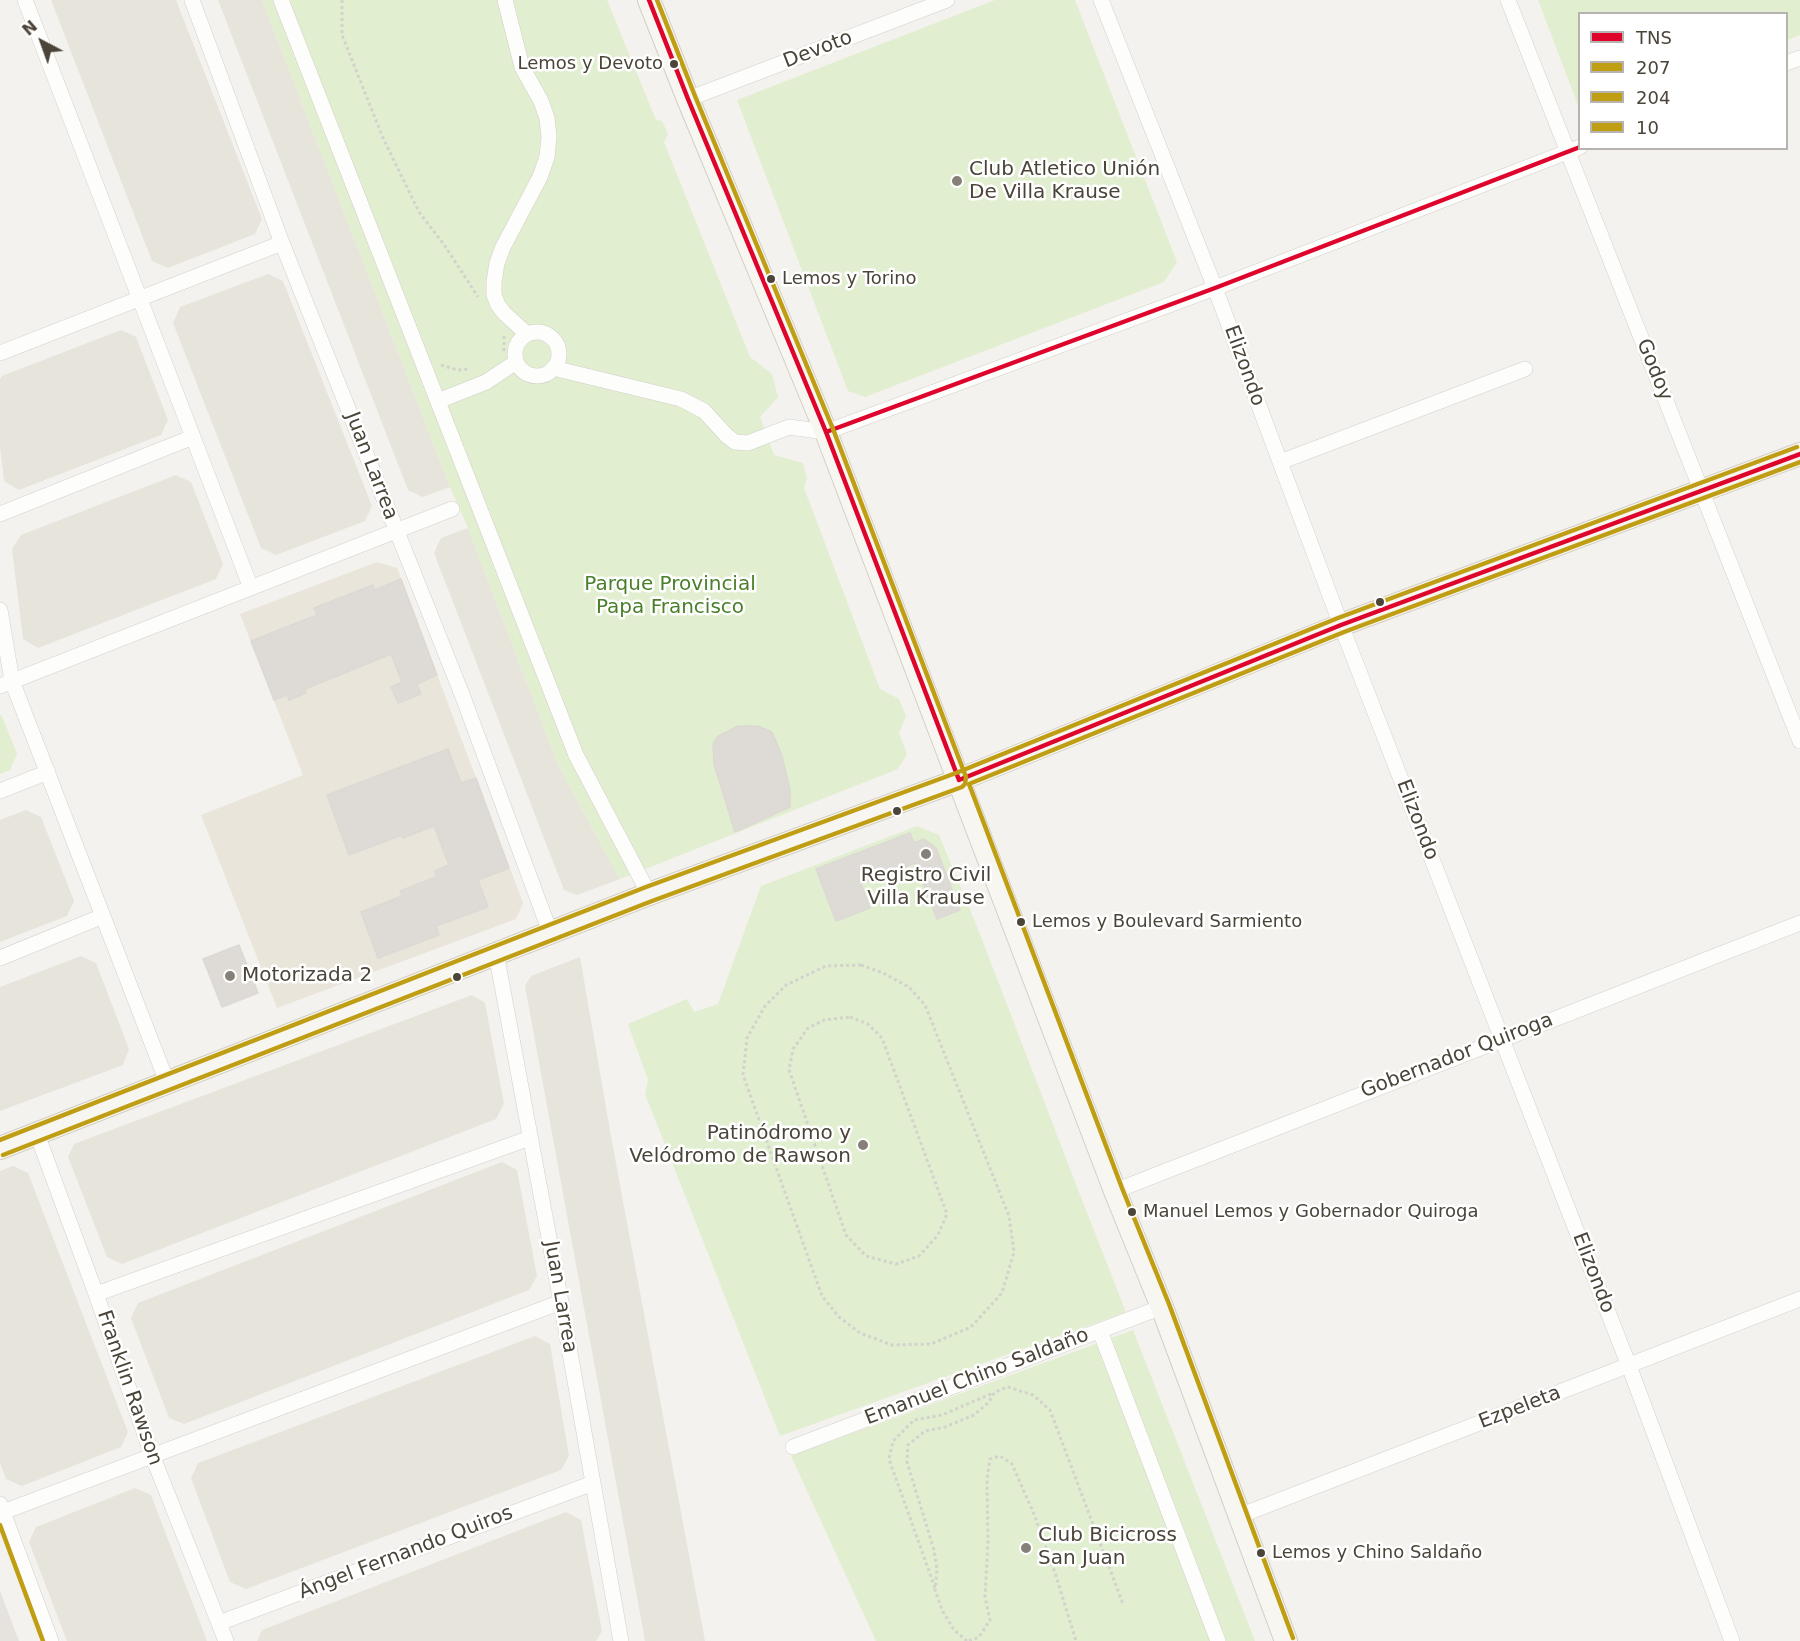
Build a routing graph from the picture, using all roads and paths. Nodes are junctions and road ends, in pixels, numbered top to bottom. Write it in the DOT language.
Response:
graph roads {
  1 [pos="25,0"];
  2 [pos="192,0"];
  3 [pos="281,0"];
  4 [pos="342,0"];
  5 [pos="505,0"];
  6 [pos="649,0"];
  7 [pos="947,0"];
  8 [pos="1101,0"];
  9 [pos="1508,0"];
  10 [pos="688,99"];
  11 [pos="1573,149"];
  12 [pos="282,243"];
  13 [pos="1215,288"];
  14 [pos="139,299"];
  15 [pos="483,305"];
  16 [pos="504,332"];
  17 [pos="527,334"];
  18 [pos="0,353"];
  19 [pos="496,357"];
  20 [pos="516,362"];
  21 [pos="438,364"];
  22 [pos="553,368"];
  23 [pos="472,369"];
  24 [pos="1525,369"];
  25 [pos="438,402"];
  26 [pos="826,432"];
  27 [pos="193,437"];
  28 [pos="1800,454"];
  29 [pos="1280,462"];
  30 [pos="1702,490"];
  31 [pos="452,509"];
  32 [pos="0,514"];
  33 [pos="397,531"];
  34 [pos="251,588"];
  35 [pos="0,610"];
  36 [pos="1341,626"];
  37 [pos="6,683"];
  38 [pos="1800,741"];
  39 [pos="48,772"];
  40 [pos="959,780"];
  41 [pos="0,791"];
  42 [pos="649,894"];
  43 [pos="103,916"];
  44 [pos="1800,923"];
  45 [pos="550,933"];
  46 [pos="496,953"];
  47 [pos="0,958"];
  48 [pos="1502,1038"];
  49 [pos="789,1070"];
  50 [pos="743,1075"];
  51 [pos="167,1082"];
  52 [pos="37,1134"];
  53 [pos="530,1138"];
  54 [pos="0,1148"];
  55 [pos="1115,1191"];
  56 [pos="96,1294"];
  57 [pos="1800,1299"];
  58 [pos="561,1302"];
  59 [pos="1162,1307"];
  60 [pos="1100,1331"];
  61 [pos="1629,1366"];
  62 [pos="996,1392"];
  63 [pos="793,1447"];
  64 [pos="152,1455"];
  65 [pos="593,1483"];
  66 [pos="2,1508"];
  67 [pos="1239,1516"];
  68 [pos="935,1590"];
  69 [pos="1123,1604"];
  70 [pos="219,1623"];
  71 [pos="51,1641"];
  72 [pos="226,1641"];
  73 [pos="621,1641"];
  74 [pos="968,1641"];
  75 [pos="1076,1641"];
  76 [pos="1218,1641"];
  77 [pos="1286,1641"];
  78 [pos="1732,1641"];
  1 -- 14 [label="street"];
  2 -- 12 [label="street, Juan Larrea"];
  3 -- 25 [label="street"];
  4 -- 15 [label="path"];
  5 -- 17 [label="street"];
  6 -- 10 [label="street"];
  7 -- 10 [label="street, Devoto"];
  8 -- 13 [label="street, Elizondo"];
  9 -- 11 [label="street, Godoy"];
  10 -- 26 [label="street"];
  11 -- 13 [label="street"];
  11 -- 30 [label="street, Godoy"];
  12 -- 14 [label="street"];
  12 -- 33 [label="street, Juan Larrea"];
  13 -- 26 [label="street"];
  13 -- 29 [label="street, Elizondo"];
  14 -- 18 [label="street"];
  14 -- 27 [label="street"];
  16 -- 19 [label="path"];
  17 -- 20 [label="street"];
  17 -- 22 [label="street"];
  20 -- 22 [label="street"];
  20 -- 25 [label="street"];
  21 -- 23 [label="path"];
  22 -- 26 [label="street"];
  24 -- 29 [label="street"];
  25 -- 42 [label="street"];
  26 -- 40 [label="street"];
  27 -- 32 [label="street"];
  27 -- 34 [label="street"];
  28 -- 30 [label="street"];
  29 -- 36 [label="street, Elizondo"];
  30 -- 36 [label="street"];
  30 -- 38 [label="street, Godoy"];
  31 -- 33 [label="street"];
  33 -- 34 [label="street"];
  33 -- 45 [label="street, Juan Larrea"];
  34 -- 37 [label="street"];
  35 -- 37 [label="street"];
  36 -- 40 [label="street"];
  36 -- 48 [label="street, Elizondo"];
  37 -- 39 [label="street"];
  39 -- 41 [label="street"];
  39 -- 43 [label="street"];
  40 -- 42 [label="street"];
  40 -- 55 [label="street"];
  42 -- 45 [label="street"];
  43 -- 47 [label="street"];
  43 -- 51 [label="street"];
  44 -- 48 [label="street, Gobernador Quiroga"];
  45 -- 46 [label="street"];
  46 -- 51 [label="street"];
  46 -- 53 [label="street, Juan Larrea"];
  48 -- 55 [label="street, Gobernador Quiroga"];
  48 -- 61 [label="street, Elizondo"];
  49 -- 49 [label="path"];
  50 -- 50 [label="path"];
  51 -- 52 [label="street"];
  52 -- 54 [label="street"];
  52 -- 56 [label="street, Franklin Rawson"];
  53 -- 56 [label="street"];
  53 -- 58 [label="street, Juan Larrea"];
  55 -- 59 [label="street"];
  56 -- 64 [label="street, Franklin Rawson"];
  57 -- 61 [label="street, Ezpeleta"];
  58 -- 64 [label="street"];
  58 -- 65 [label="street, Juan Larrea"];
  59 -- 60 [label="street, Emanuel Chino Saldaño"];
  59 -- 67 [label="street"];
  60 -- 63 [label="street, Emanuel Chino Saldaño"];
  60 -- 76 [label="street"];
  61 -- 67 [label="street, Ezpeleta"];
  61 -- 78 [label="street, Elizondo"];
  62 -- 68 [label="path"];
  62 -- 68 [label="path"];
  62 -- 69 [label="path"];
  64 -- 66 [label="street"];
  64 -- 70 [label="street, Franklin Rawson"];
  65 -- 70 [label="street, Ángel Fernando Quiros"];
  65 -- 73 [label="street, Juan Larrea"];
  66 -- 71 [label="street"];
  67 -- 77 [label="street"];
  68 -- 74 [label="path"];
  70 -- 72 [label="street, Franklin Rawson"];
  74 -- 75 [label="path"];
}
